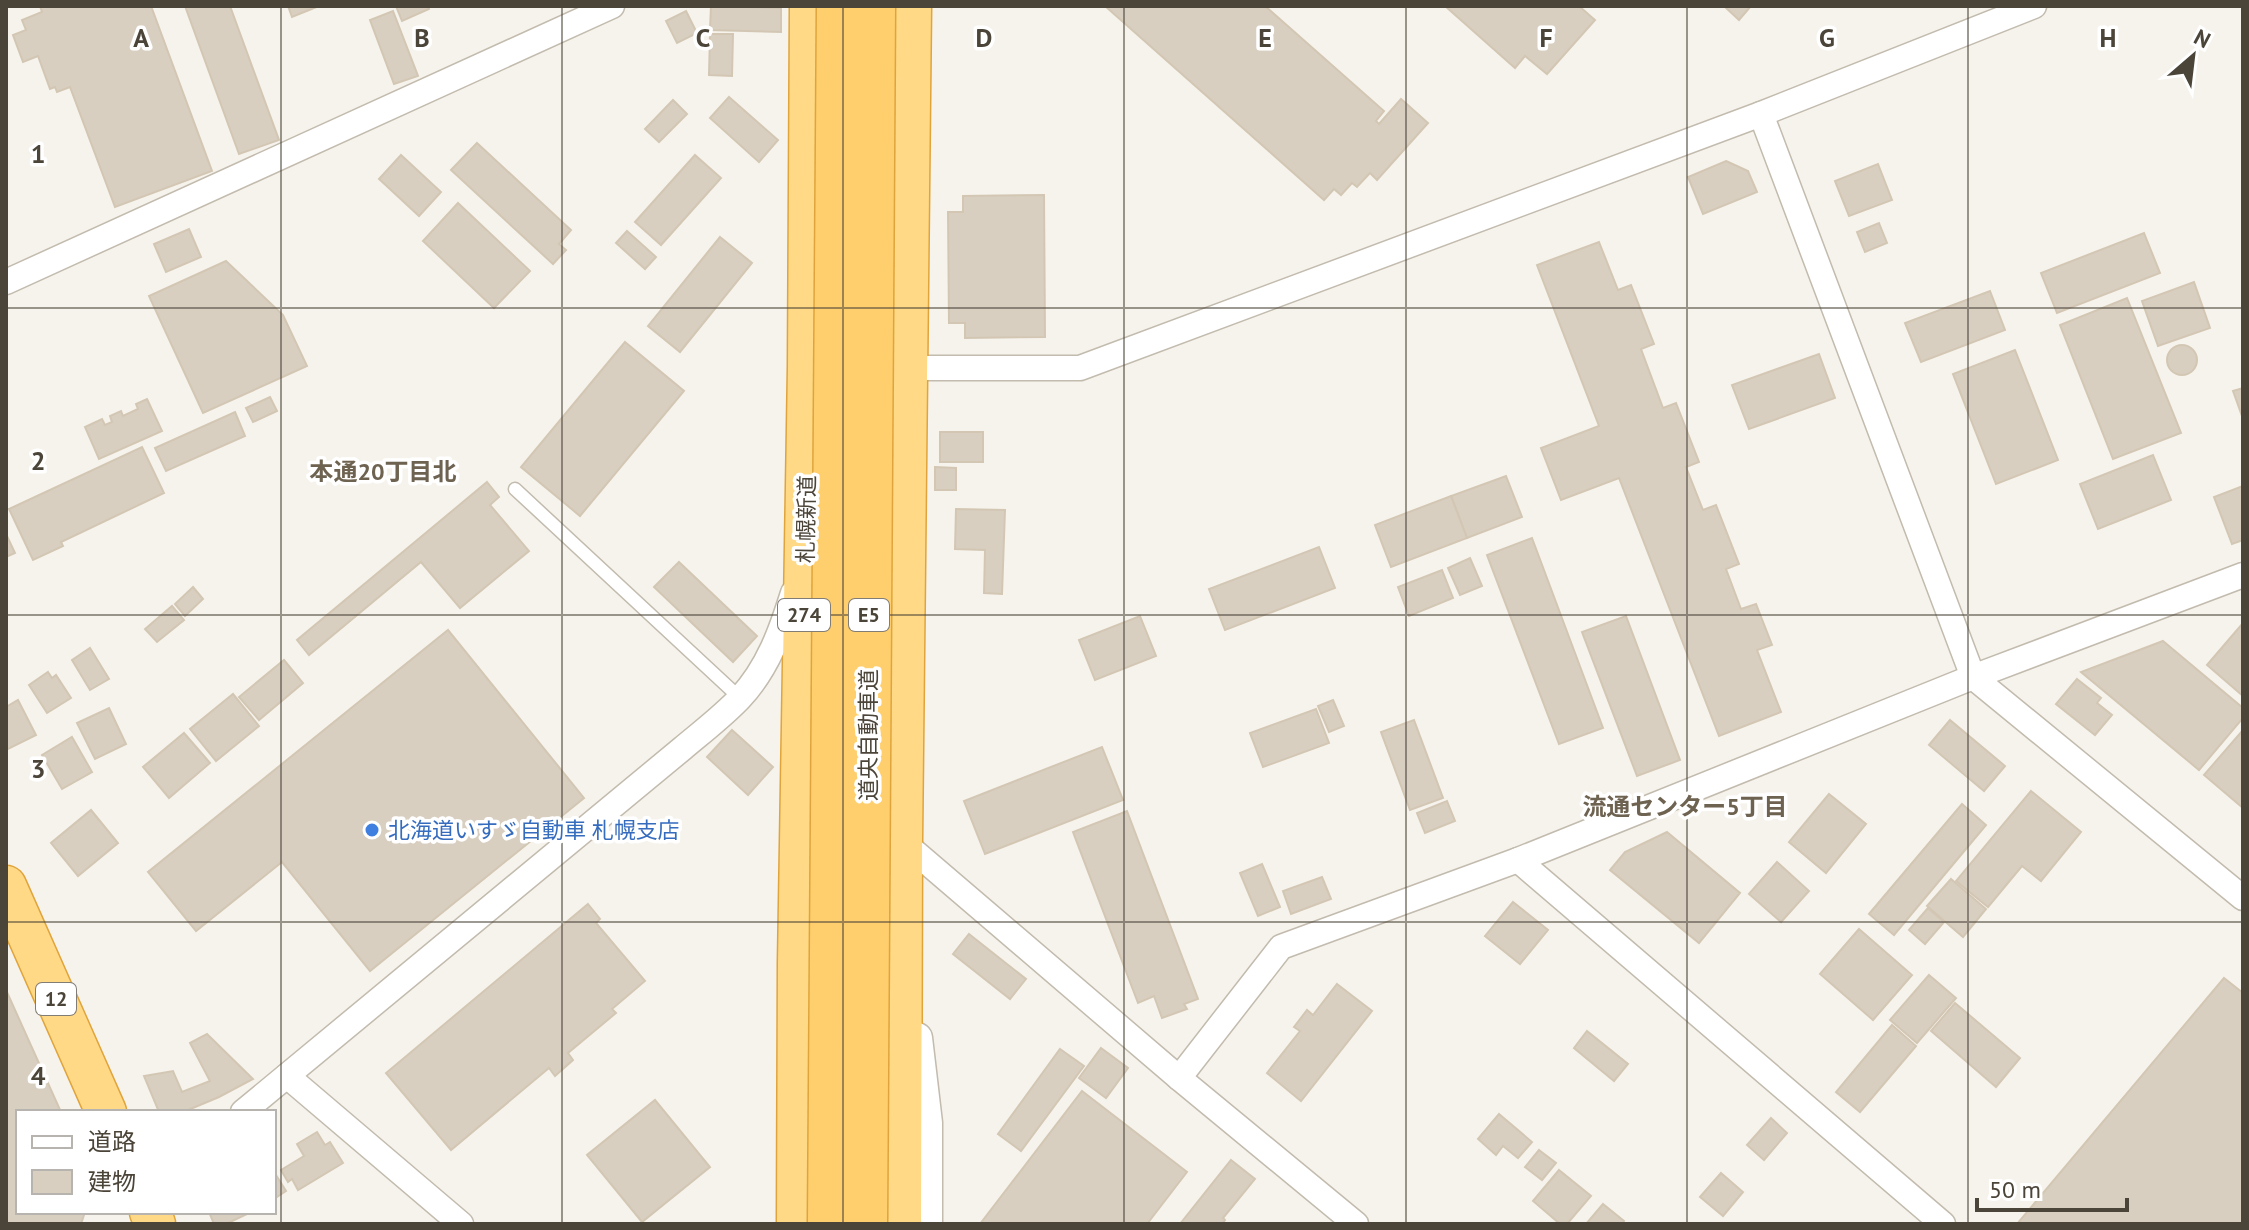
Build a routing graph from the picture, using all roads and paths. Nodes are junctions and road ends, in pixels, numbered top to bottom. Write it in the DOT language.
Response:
graph roads {
  1 [pos="612,6"];
  2 [pos="810,6"];
  3 [pos="839,6"];
  4 [pos="873,6"];
  5 [pos="911,6"];
  6 [pos="2034,6"];
  7 [pos="1761,114"];
  8 [pos="6,282"];
  9 [pos="808,367"];
  10 [pos="908,368"];
  11 [pos="515,489"];
  12 [pos="805,558"];
  13 [pos="2243,575"];
  14 [pos="1973,677"];
  15 [pos="740,698"];
  16 [pos="902,841"];
  17 [pos="1518,860"];
  18 [pos="6,886"];
  19 [pos="2243,898"];
  20 [pos="902,921"];
  21 [pos="287,1076"];
  22 [pos="1179,1078"];
  23 [pos="105,1110"];
  24 [pos="245,1110"];
  25 [pos="461,1224"];
  26 [pos="797,1224"];
  27 [pos="830,1224"];
  28 [pos="865,1224"];
  29 [pos="901,1224"];
  30 [pos="927,1224"];
  31 [pos="1356,1224"];
  32 [pos="1943,1224"];
  1 -- 8 [label="street"];
  2 -- 9 [label="highway, 札幌新道 / 274"];
  3 -- 27 [label="highway, 道央自動車道 / E5, bridge"];
  4 -- 28 [label="highway, 道央自動車道 / E5, bridge"];
  5 -- 10 [label="highway"];
  6 -- 7 [label="street"];
  7 -- 10 [label="street"];
  7 -- 14 [label="street"];
  9 -- 10 [label="street"];
  9 -- 12 [label="highway, 札幌新道 / 274"];
  10 -- 16 [label="highway"];
  11 -- 15 [label="lane"];
  12 -- 15 [label="street"];
  12 -- 26 [label="highway, 札幌新道 / 274"];
  13 -- 14 [label="street"];
  14 -- 17 [label="street"];
  14 -- 19 [label="street"];
  15 -- 21 [label="street"];
  16 -- 20 [label="highway"];
  16 -- 22 [label="street"];
  17 -- 22 [label="street"];
  17 -- 32 [label="street"];
  18 -- 23 [label="highway, 12"];
  20 -- 29 [label="highway"];
  20 -- 30 [label="street"];
  21 -- 24 [label="street"];
  21 -- 25 [label="street"];
  22 -- 31 [label="street"];
}
